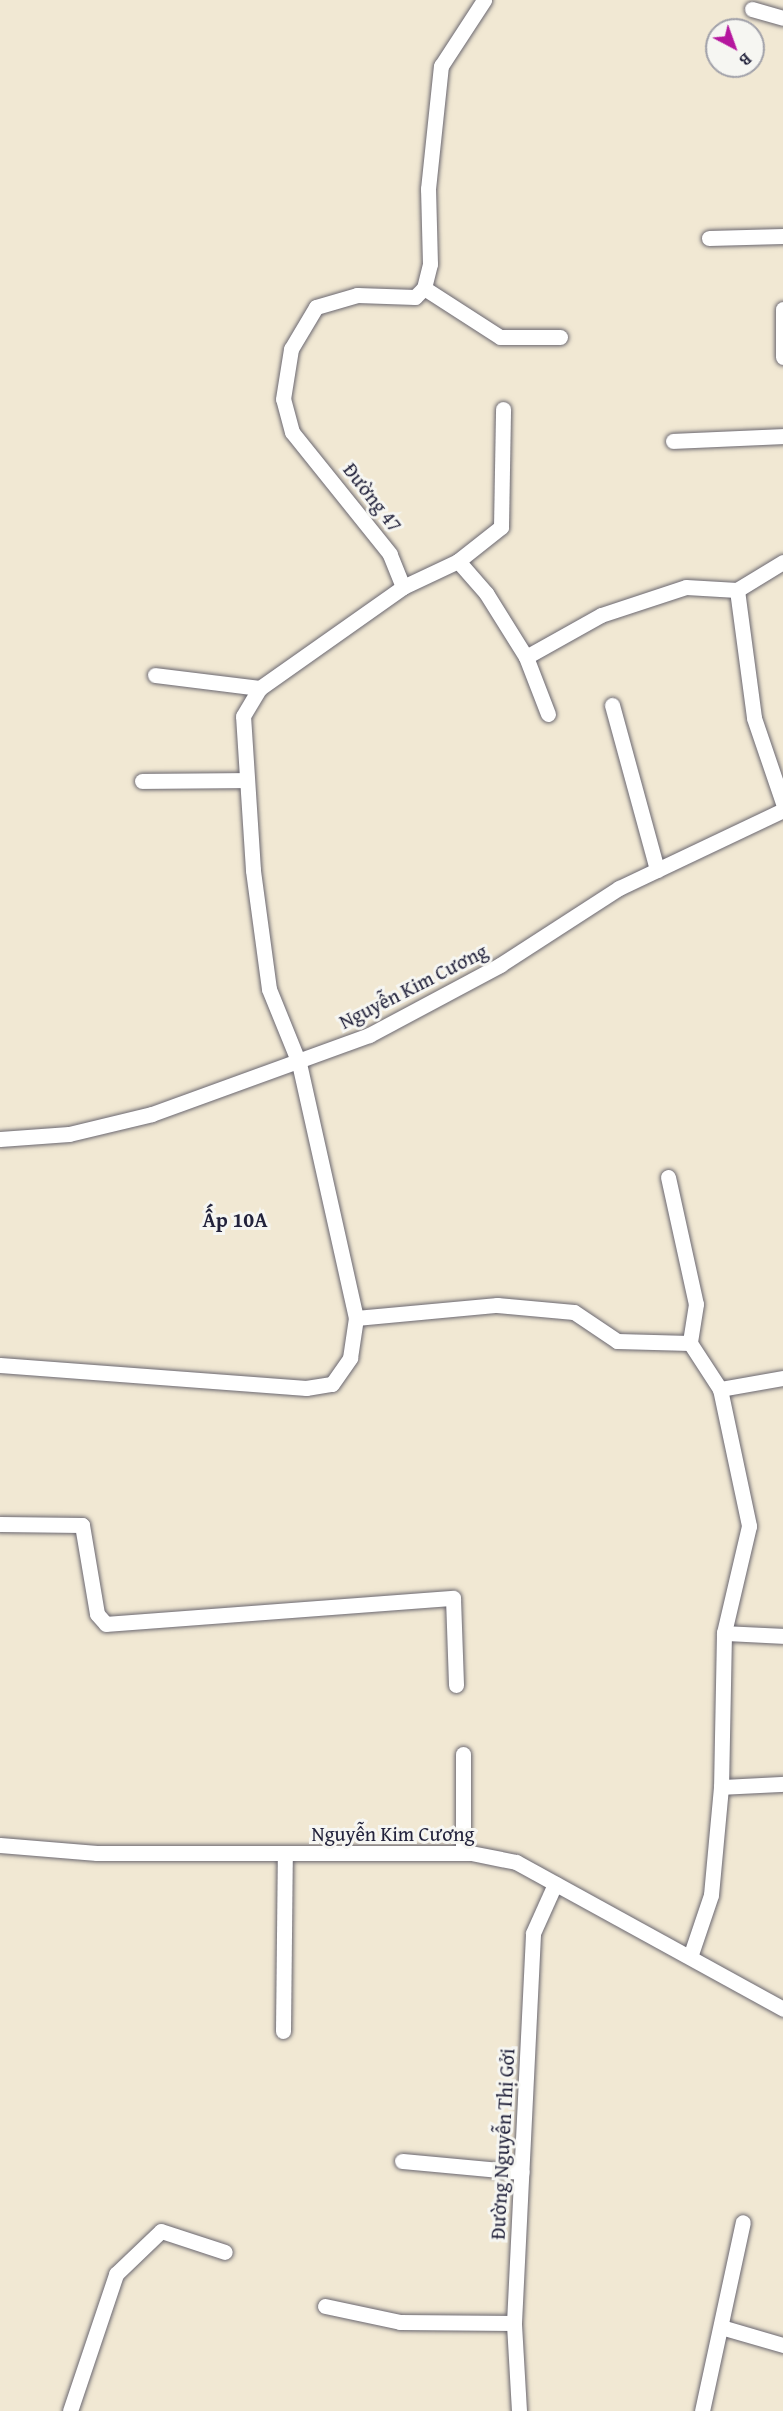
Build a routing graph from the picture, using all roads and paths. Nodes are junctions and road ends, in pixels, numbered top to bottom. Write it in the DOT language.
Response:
graph roads {
  1 [pos="484,0"];
  2 [pos="752,9"];
  3 [pos="783,18"];
  4 [pos="783,236"];
  5 [pos="709,238"];
  6 [pos="424,288"];
  7 [pos="783,309"];
  8 [pos="560,337"];
  9 [pos="783,357"];
  10 [pos="503,409"];
  11 [pos="783,436"];
  12 [pos="673,441"];
  13 [pos="458,561"];
  14 [pos="783,562"];
  15 [pos="403,586"];
  16 [pos="737,590"];
  17 [pos="526,657"];
  18 [pos="155,675"];
  19 [pos="260,688"];
  20 [pos="612,705"];
  21 [pos="548,714"];
  22 [pos="247,780"];
  23 [pos="142,782"];
  24 [pos="783,803"];
  25 [pos="783,810"];
  26 [pos="657,870"];
  27 [pos="298,1062"];
  28 [pos="0,1138"];
  29 [pos="668,1177"];
  30 [pos="356,1318"];
  31 [pos="690,1343"];
  32 [pos="0,1365"];
  33 [pos="783,1378"];
  34 [pos="720,1389"];
  35 [pos="0,1524"];
  36 [pos="724,1633"];
  37 [pos="783,1636"];
  38 [pos="456,1685"];
  39 [pos="463,1754"];
  40 [pos="783,1784"];
  41 [pos="721,1787"];
  42 [pos="0,1845"];
  43 [pos="463,1853"];
  44 [pos="285,1854"];
  45 [pos="555,1884"];
  46 [pos="690,1957"];
  47 [pos="783,2009"];
  48 [pos="283,2031"];
  49 [pos="402,2161"];
  50 [pos="521,2172"];
  51 [pos="743,2222"];
  52 [pos="225,2252"];
  53 [pos="325,2306"];
  54 [pos="514,2323"];
  55 [pos="721,2327"];
  56 [pos="783,2345"];
  57 [pos="70,2411"];
  58 [pos="519,2411"];
  59 [pos="702,2411"];
  1 -- 6 [label="street"];
  2 -- 3 [label="street"];
  4 -- 5 [label="street"];
  6 -- 8 [label="street"];
  6 -- 15 [label="street, Đường 47"];
  7 -- 9 [label="street"];
  10 -- 13 [label="street"];
  11 -- 12 [label="street"];
  13 -- 15 [label="street"];
  13 -- 17 [label="street"];
  14 -- 16 [label="street"];
  15 -- 19 [label="street"];
  16 -- 17 [label="street"];
  16 -- 24 [label="street"];
  17 -- 21 [label="street"];
  18 -- 19 [label="street"];
  19 -- 22 [label="street"];
  20 -- 26 [label="street"];
  22 -- 23 [label="street"];
  22 -- 27 [label="street"];
  25 -- 26 [label="street, Nguyễn Kim Cương"];
  26 -- 27 [label="street, Nguyễn Kim Cương"];
  27 -- 28 [label="street, Nguyễn Kim Cương"];
  27 -- 30 [label="street"];
  29 -- 31 [label="street"];
  30 -- 31 [label="street"];
  30 -- 32 [label="street"];
  31 -- 34 [label="street"];
  33 -- 34 [label="street"];
  34 -- 36 [label="street"];
  35 -- 38 [label="street"];
  36 -- 37 [label="street"];
  36 -- 41 [label="street"];
  39 -- 43 [label="street"];
  40 -- 41 [label="street"];
  41 -- 46 [label="street"];
  42 -- 44 [label="street, Nguyễn Kim Cương"];
  43 -- 44 [label="street, Nguyễn Kim Cương"];
  43 -- 45 [label="street, Nguyễn Kim Cương"];
  44 -- 48 [label="street"];
  45 -- 46 [label="street, Nguyễn Kim Cương"];
  45 -- 50 [label="street, Đường Nguyễn Thị Gởi"];
  46 -- 47 [label="street, Nguyễn Kim Cương"];
  49 -- 50 [label="street"];
  50 -- 54 [label="street, Đường Nguyễn Thị Gởi"];
  51 -- 55 [label="street"];
  52 -- 57 [label="street"];
  53 -- 54 [label="street"];
  54 -- 58 [label="street, Đường Nguyễn Thị Gởi"];
  55 -- 56 [label="street"];
  55 -- 59 [label="street"];
}
